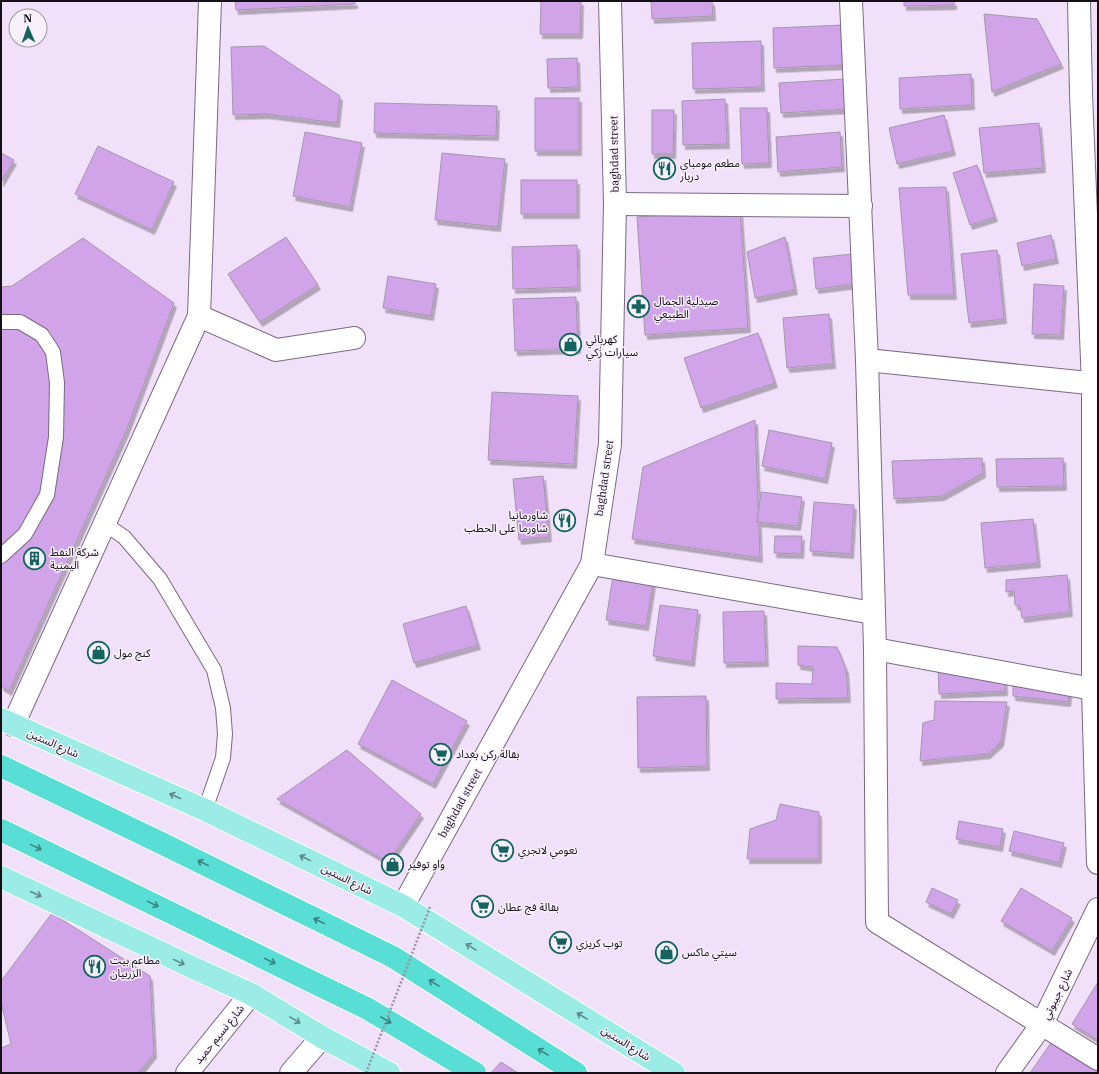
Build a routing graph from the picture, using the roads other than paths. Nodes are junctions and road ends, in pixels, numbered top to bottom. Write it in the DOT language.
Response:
graph roads {
  1 [pos="210,1"];
  2 [pos="610,1"];
  3 [pos="851,1"];
  4 [pos="1079,1"];
  5 [pos="1090,94"];
  6 [pos="615,204"];
  7 [pos="861,206"];
  8 [pos="199,316"];
  9 [pos="1,322"];
  10 [pos="354,338"];
  11 [pos="867,360"];
  12 [pos="1096,384"];
  13 [pos="105,524"];
  14 [pos="1,556"];
  15 [pos="592,564"];
  16 [pos="873,613"];
  17 [pos="875,649"];
  18 [pos="1096,690"];
  19 [pos="7,722"];
  20 [pos="1,766"];
  21 [pos="205,810"];
  22 [pos="1,830"];
  23 [pos="1098,864"];
  24 [pos="1,877"];
  25 [pos="403,906"];
  26 [pos="1098,909"];
  27 [pos="251,994"];
  28 [pos="1042,1024"];
  29 [pos="322,1037"];
  30 [pos="1098,1059"];
  31 [pos="187,1073"];
  32 [pos="291,1073"];
  33 [pos="389,1073"];
  34 [pos="476,1073"];
  35 [pos="576,1073"];
  36 [pos="674,1073"];
  37 [pos="1007,1073"];
  1 -- 8 [label="street"];
  2 -- 6 [label="street, baghdad street"];
  3 -- 7 [label="street"];
  4 -- 5 [label="street"];
  5 -- 12 [label="street"];
  6 -- 7 [label="street"];
  6 -- 15 [label="street, baghdad street"];
  7 -- 11 [label="street"];
  8 -- 10 [label="street"];
  8 -- 13 [label="street"];
  9 -- 14 [label="lane"];
  11 -- 12 [label="street"];
  11 -- 16 [label="street"];
  12 -- 18 [label="street"];
  13 -- 19 [label="street"];
  13 -- 21 [label="lane"];
  15 -- 16 [label="street"];
  15 -- 25 [label="street, baghdad street"];
  16 -- 17 [label="street"];
  17 -- 18 [label="street"];
  17 -- 28 [label="street"];
  18 -- 23 [label="street"];
  21 -- 19 [label="main road, شارع الستين, one-way"];
  35 -- 20 [label="highway, one-way"];
  25 -- 21 [label="main road, شارع الستين, one-way"];
  22 -- 34 [label="highway, one-way"];
  24 -- 27 [label="main road, one-way"];
  36 -- 25 [label="main road, شارع الستين, one-way"];
  26 -- 28 [label="street, شارع جيبوتي"];
  27 -- 29 [label="main road, one-way"];
  27 -- 31 [label="street, شارع نسيم حميد"];
  28 -- 30 [label="street"];
  28 -- 37 [label="street, شارع جيبوتي"];
  29 -- 32 [label="street"];
  29 -- 33 [label="main road"];
}
